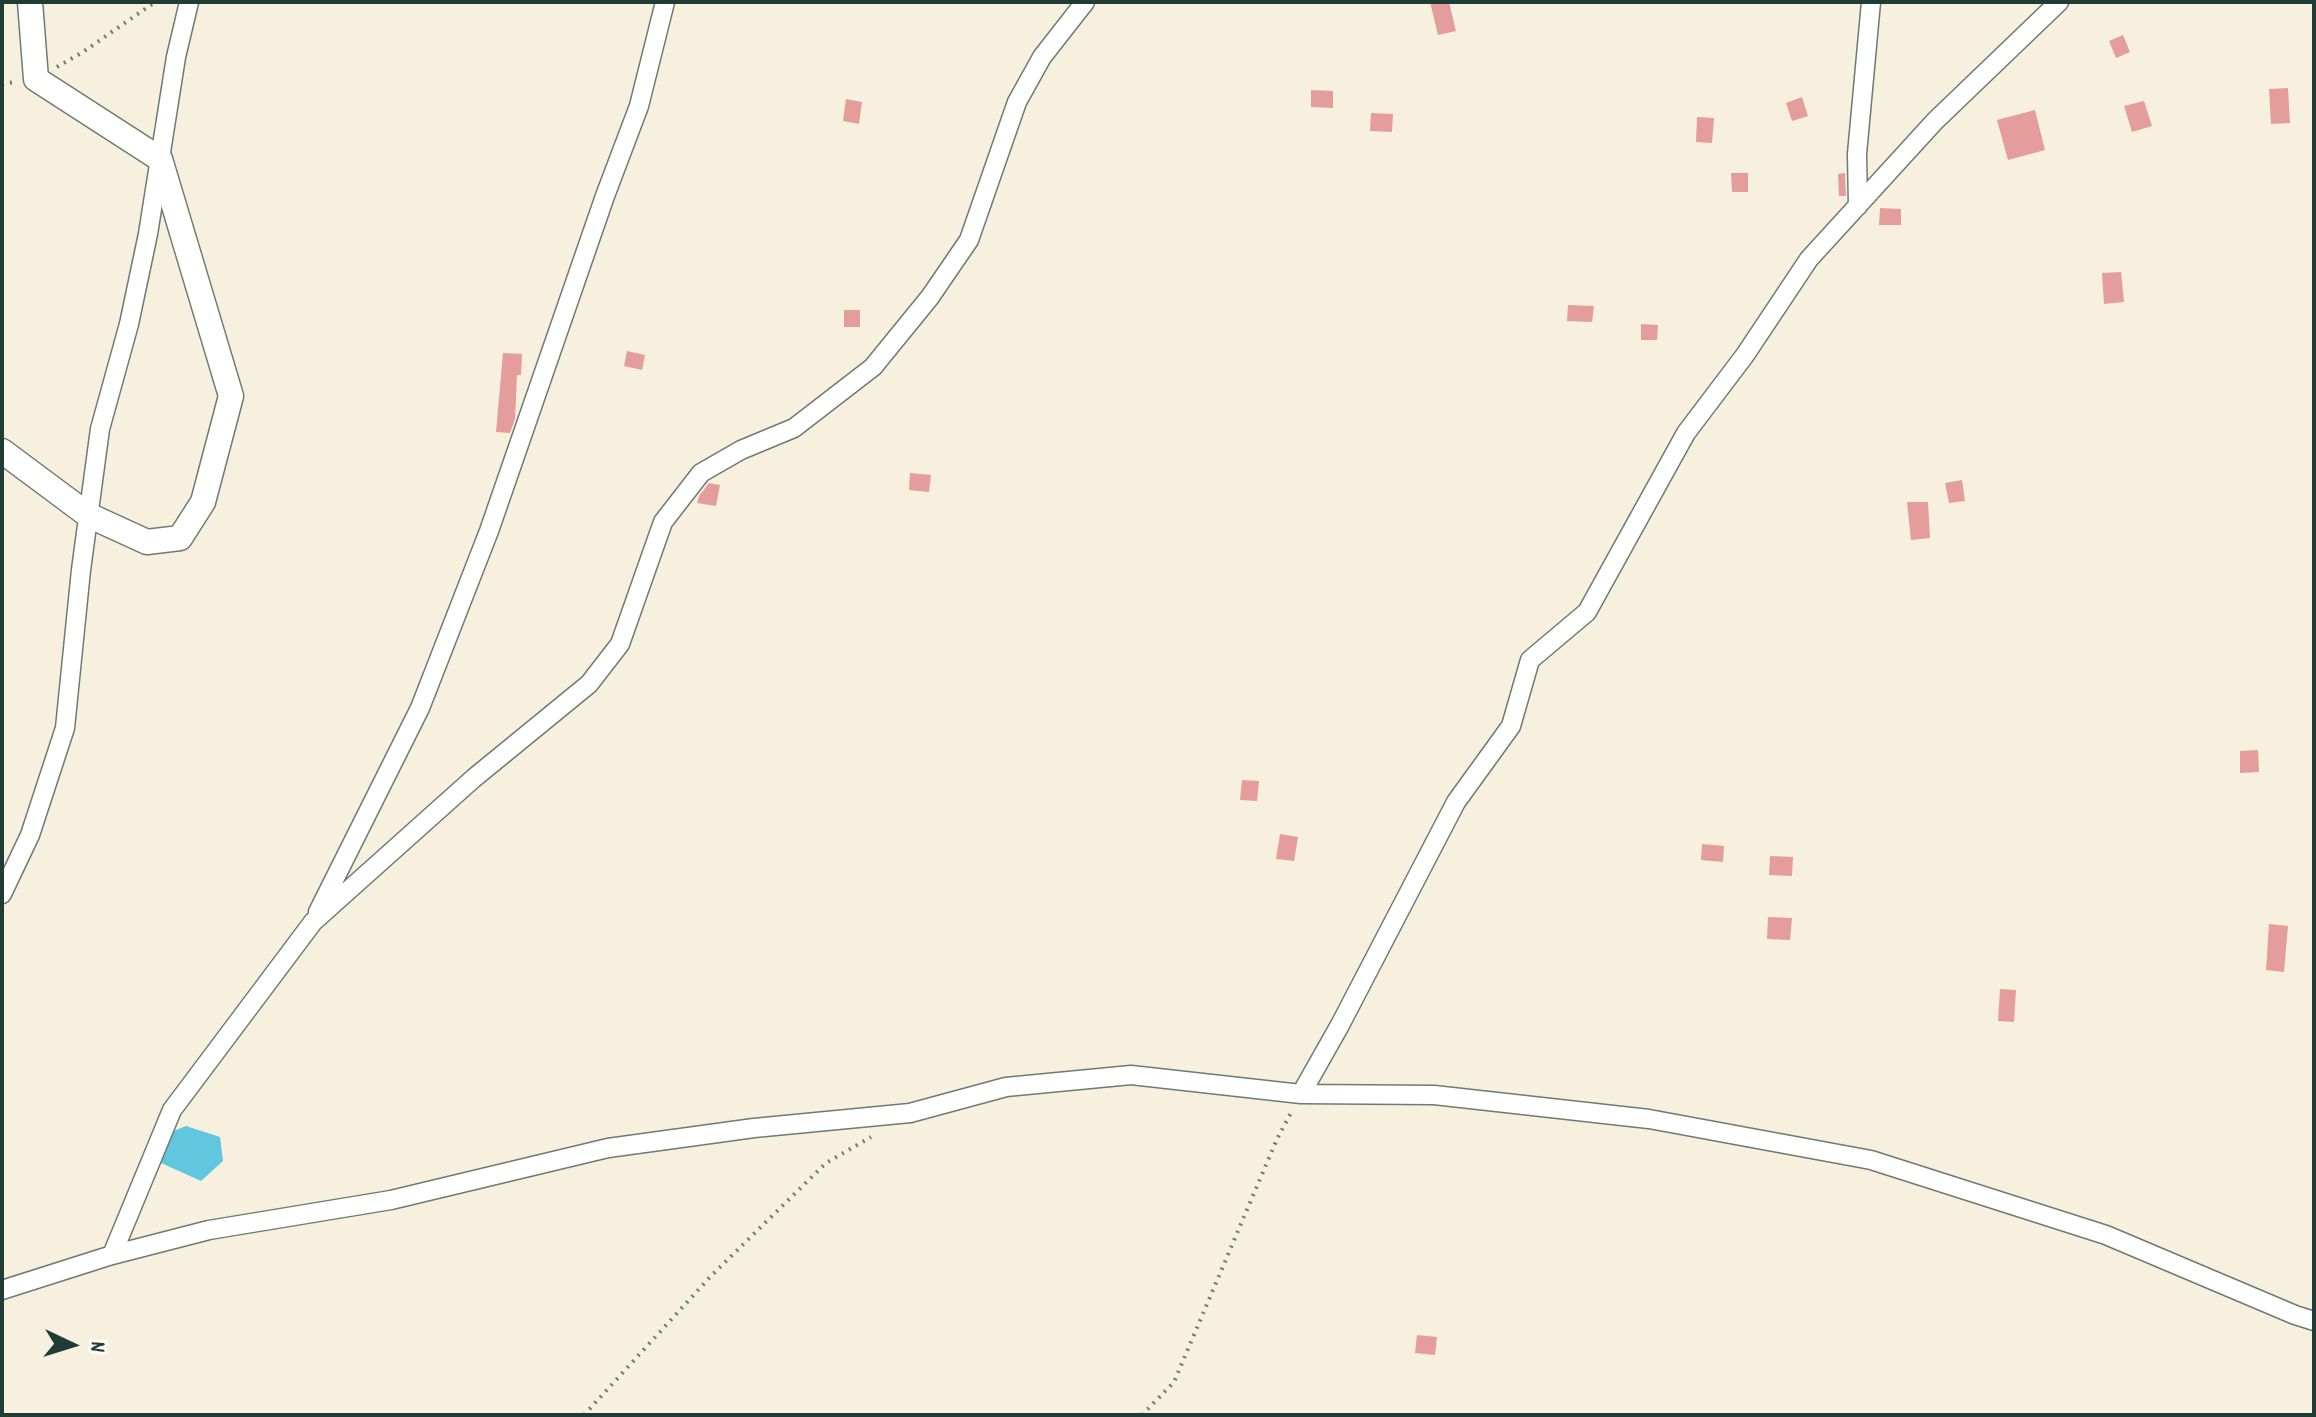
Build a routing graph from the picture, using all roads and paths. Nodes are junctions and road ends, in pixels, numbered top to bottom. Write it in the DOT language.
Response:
graph roads {
  1 [pos="30,2"];
  2 [pos="155,2"];
  3 [pos="189,2"];
  4 [pos="665,2"];
  5 [pos="1085,2"];
  6 [pos="1871,2"];
  7 [pos="2059,2"];
  8 [pos="36,79"];
  9 [pos="160,159"];
  10 [pos="1858,206"];
  11 [pos="2,451"];
  12 [pos="88,515"];
  13 [pos="2,894"];
  14 [pos="313,922"];
  15 [pos="1301,1094"];
  16 [pos="874,1135"];
  17 [pos="112,1255"];
  18 [pos="2,1290"];
  19 [pos="2314,1321"];
  20 [pos="584,1415"];
  21 [pos="1142,1415"];
  1 -- 8 [label="street"];
  2 -- 8 [label="path"];
  3 -- 9 [label="street"];
  4 -- 14 [label="street"];
  5 -- 14 [label="street"];
  6 -- 10 [label="street"];
  7 -- 10 [label="street"];
  8 -- 9 [label="street"];
  9 -- 12 [label="street"];
  9 -- 12 [label="street"];
  10 -- 15 [label="street"];
  11 -- 12 [label="street"];
  12 -- 13 [label="street"];
  14 -- 17 [label="street"];
  15 -- 17 [label="street"];
  15 -- 19 [label="street"];
  15 -- 21 [label="path"];
  16 -- 20 [label="path"];
  17 -- 18 [label="street"];
}
